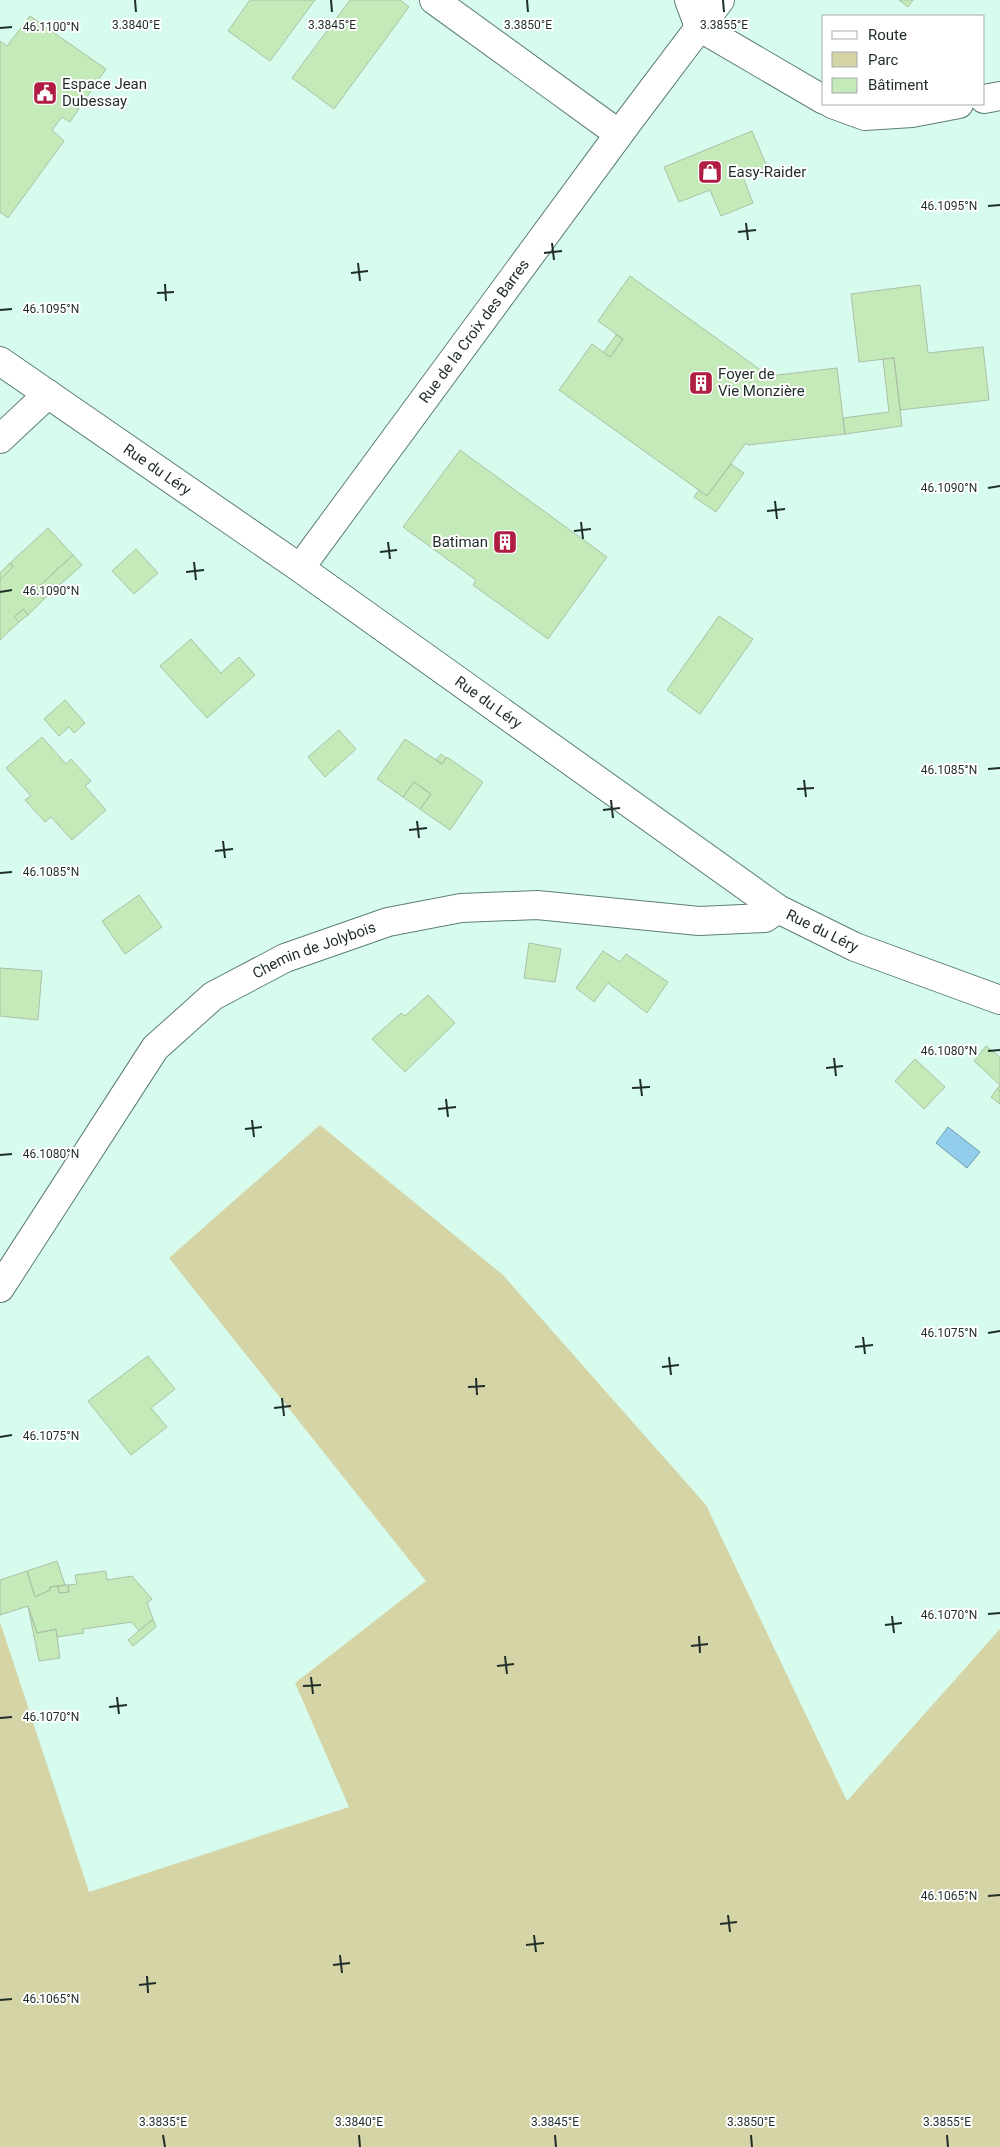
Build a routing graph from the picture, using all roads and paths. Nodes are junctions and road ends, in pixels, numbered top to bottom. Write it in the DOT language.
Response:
graph roads {
  1 [pos="434,0"];
  2 [pos="689,0"];
  3 [pos="720,0"];
  4 [pos="699,27"];
  5 [pos="1000,96"];
  6 [pos="822,99"];
  7 [pos="985,99"];
  8 [pos="835,105"];
  9 [pos="954,105"];
  10 [pos="619,134"];
  11 [pos="0,361"];
  12 [pos="48,394"];
  13 [pos="0,439"];
  14 [pos="300,568"];
  15 [pos="778,909"];
  16 [pos="1000,1000"];
  17 [pos="0,1288"];
  1 -- 10 [label="street"];
  2 -- 4 [label="street"];
  3 -- 4 [label="street, Rue de la Croix des Barres"];
  4 -- 6 [label="street"];
  4 -- 10 [label="street, Rue de la Croix des Barres"];
  5 -- 7 [label="street"];
  8 -- 9 [label="street"];
  10 -- 14 [label="street, Rue de la Croix des Barres"];
  11 -- 12 [label="street, Rue du Léry"];
  12 -- 13 [label="street"];
  12 -- 14 [label="street, Rue du Léry"];
  14 -- 15 [label="street, Rue du Léry"];
  15 -- 16 [label="street, Rue du Léry"];
  15 -- 17 [label="street, Chemin de Jolybois"];
}
